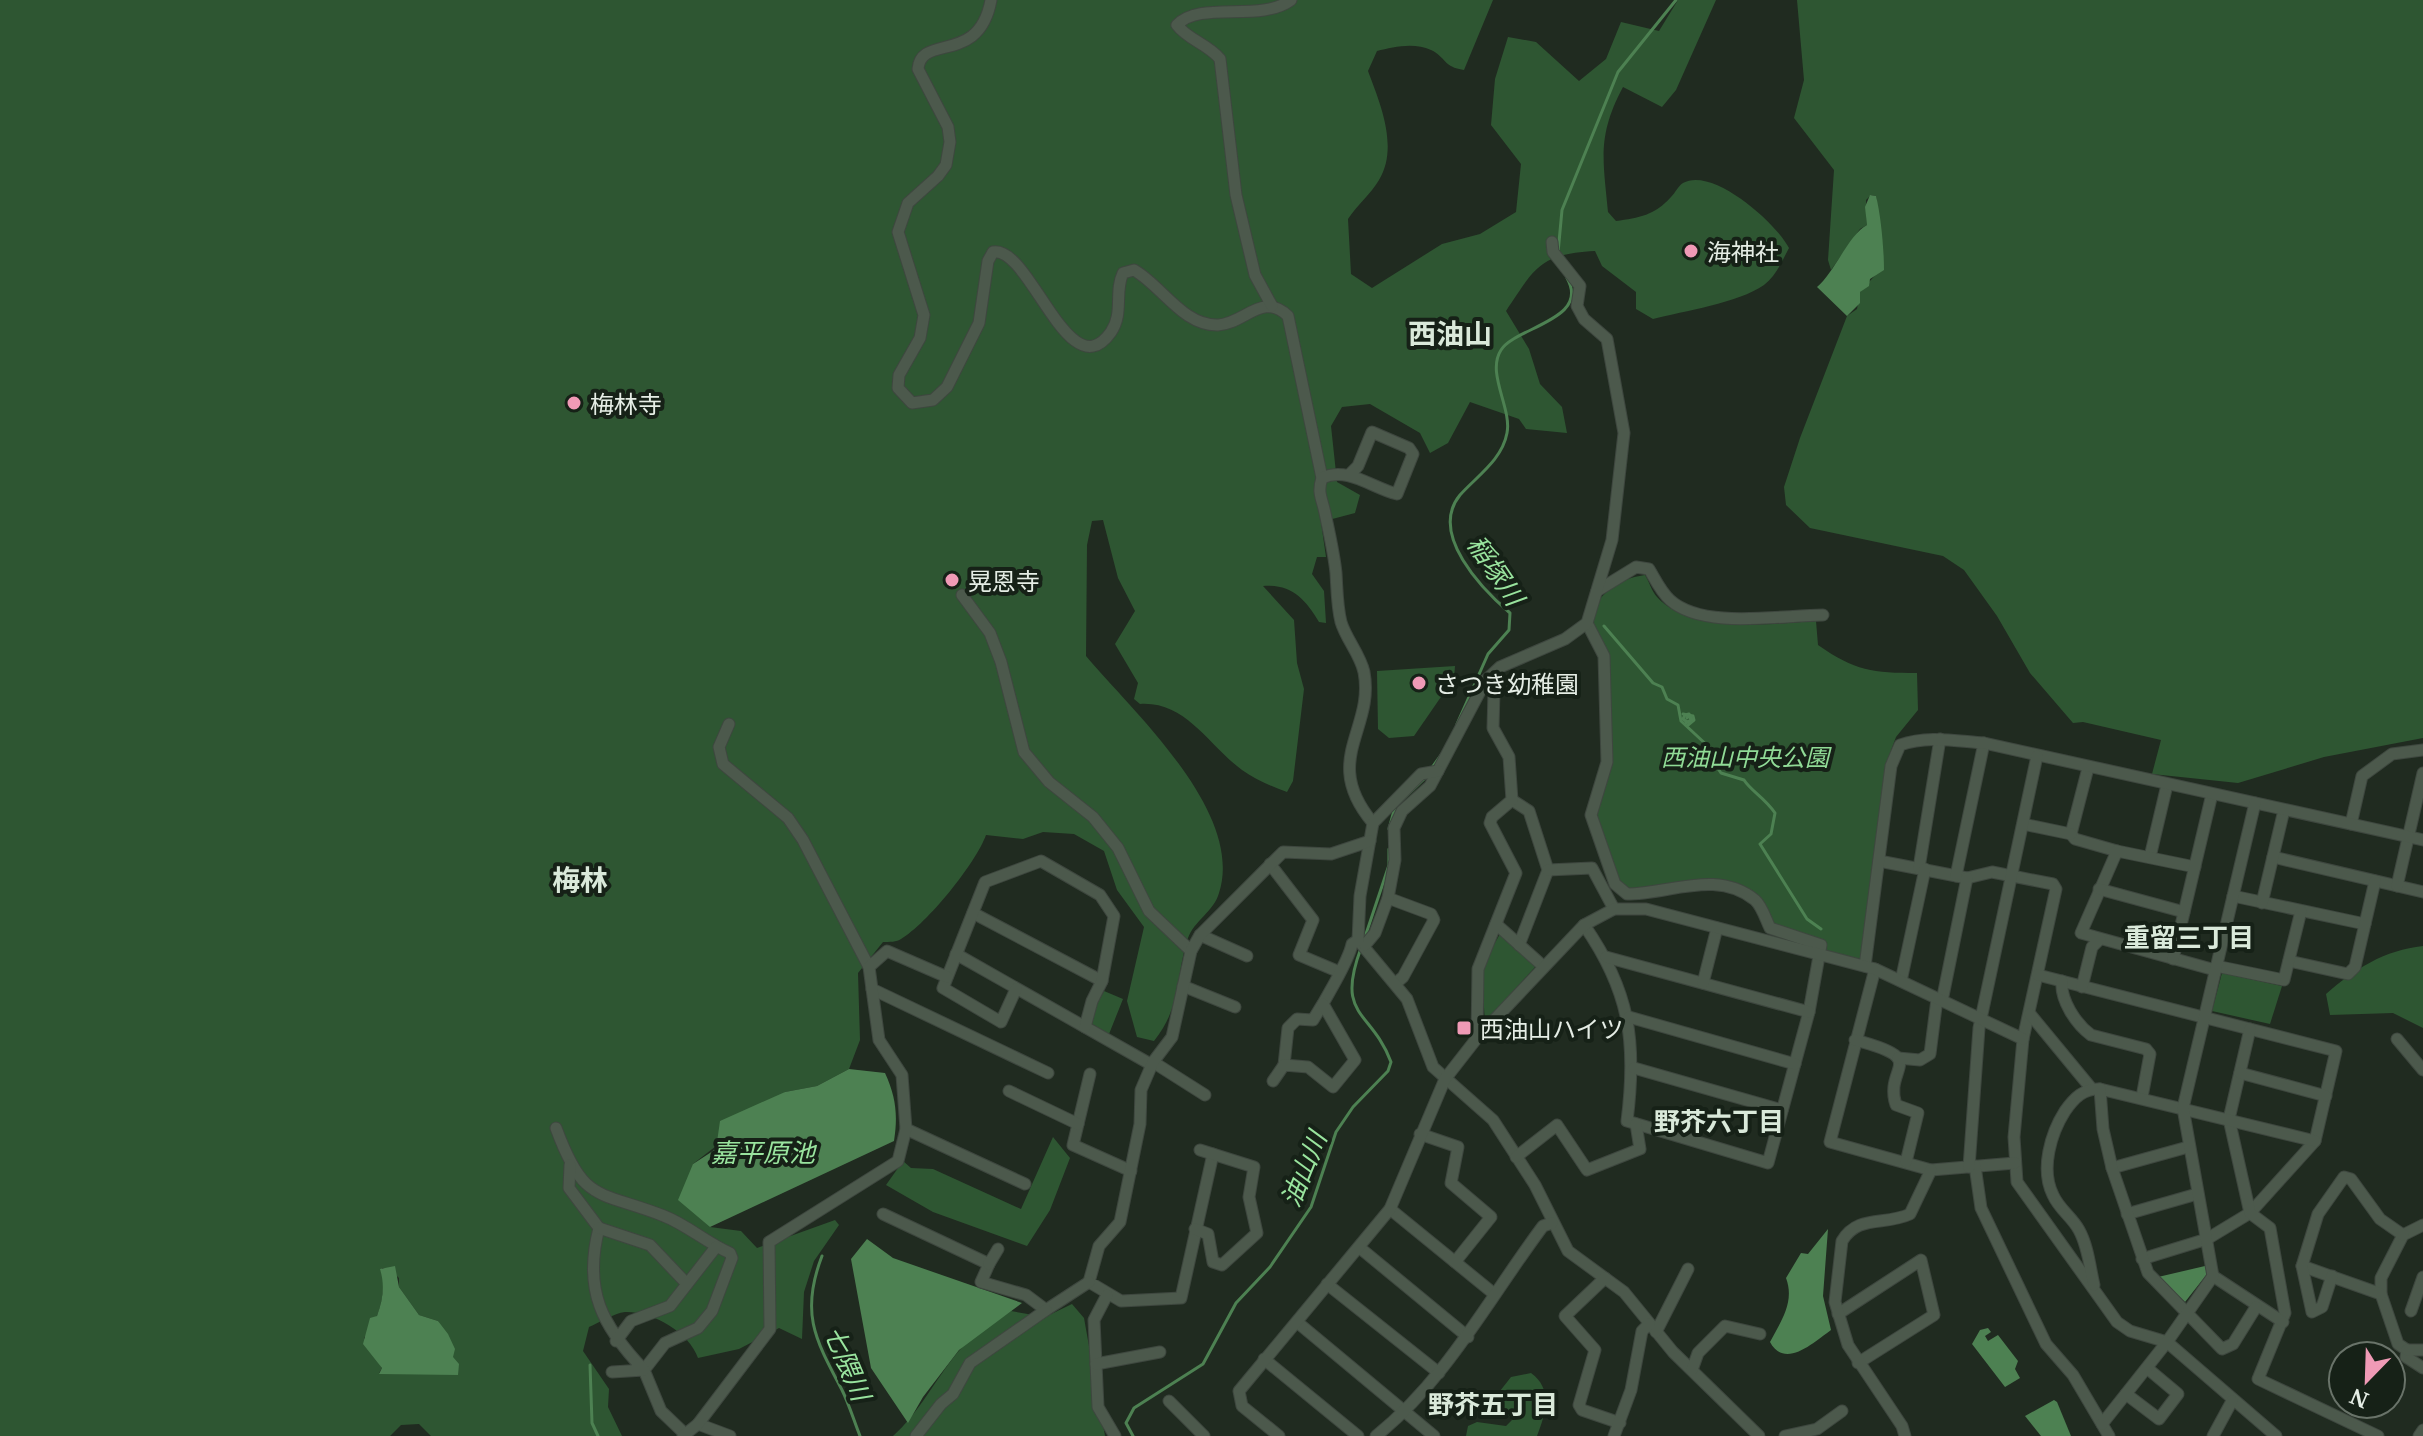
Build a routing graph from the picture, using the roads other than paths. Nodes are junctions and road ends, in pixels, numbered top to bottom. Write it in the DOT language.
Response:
graph roads {
  1 [pos="991,0"];
  2 [pos="1291,0"];
  3 [pos="1552,247"];
  4 [pos="1272,306"];
  5 [pos="1349,475"];
  6 [pos="1322,478"];
  7 [pos="1597,591"];
  8 [pos="962,595"];
  9 [pos="1823,615"];
  10 [pos="1587,623"];
  11 [pos="1486,680"];
  12 [pos="729,724"];
  13 [pos="1940,739"];
  14 [pos="1984,743"];
  15 [pos="2423,750"];
  16 [pos="2037,756"];
  17 [pos="2088,768"];
  18 [pos="1438,771"];
  19 [pos="2423,773"];
  20 [pos="2167,785"];
  21 [pos="2212,794"];
  22 [pos="2420,797"];
  23 [pos="1512,800"];
  24 [pos="2255,803"];
  25 [pos="2284,810"];
  26 [pos="1373,823"];
  27 [pos="2023,824"];
  28 [pos="2351,824"];
  29 [pos="2071,834"];
  30 [pos="2408,837"];
  31 [pos="2423,840"];
  32 [pos="1370,841"];
  33 [pos="2117,851"];
  34 [pos="2150,857"];
  35 [pos="2273,857"];
  36 [pos="1879,861"];
  37 [pos="1270,864"];
  38 [pos="2195,867"];
  39 [pos="1922,868"];
  40 [pos="1548,870"];
  41 [pos="2014,875"];
  42 [pos="1962,877"];
  43 [pos="2375,881"];
  44 [pos="2397,886"];
  45 [pos="2099,889"];
  46 [pos="2423,892"];
  47 [pos="2233,896"];
  48 [pos="1388,898"];
  49 [pos="2262,903"];
  50 [pos="1614,909"];
  51 [pos="2301,911"];
  52 [pos="2184,912"];
  53 [pos="973,913"];
  54 [pos="1496,924"];
  55 [pos="2365,924"];
  56 [pos="1584,925"];
  57 [pos="1717,928"];
  58 [pos="1200,935"];
  59 [pos="2100,939"];
  60 [pos="1362,942"];
  61 [pos="1519,945"];
  62 [pos="1191,951"];
  63 [pos="956,954"];
  64 [pos="1821,954"];
  65 [pos="1247,956"];
  66 [pos="1606,957"];
  67 [pos="2173,959"];
  68 [pos="2289,961"];
  69 [pos="1543,966"];
  70 [pos="869,967"];
  71 [pos="1870,967"];
  72 [pos="2215,968"];
  73 [pos="1337,971"];
  74 [pos="2038,975"];
  75 [pos="947,977"];
  76 [pos="1102,981"];
  77 [pos="1901,981"];
  78 [pos="2062,981"];
  79 [pos="1396,983"];
  80 [pos="1703,983"];
  81 [pos="1183,986"];
  82 [pos="2082,987"];
  83 [pos="872,989"];
  84 [pos="1016,989"];
  85 [pos="1940,1000"];
  86 [pos="1323,1004"];
  87 [pos="1235,1007"];
  88 [pos="1809,1012"];
  89 [pos="2030,1014"];
  90 [pos="1629,1017"];
  91 [pos="2204,1018"];
  92 [pos="1982,1020"];
  93 [pos="1085,1027"];
  94 [pos="2250,1029"];
  95 [pos="1477,1038"];
  96 [pos="2023,1039"];
  97 [pos="2397,1039"];
  98 [pos="1855,1040"];
  99 [pos="1898,1058"];
  100 [pos="1152,1063"];
  101 [pos="1795,1064"];
  102 [pos="1284,1065"];
  103 [pos="1634,1068"];
  104 [pos="2423,1070"];
  105 [pos="1048,1073"];
  106 [pos="2240,1073"];
  107 [pos="1090,1074"];
  108 [pos="1445,1079"];
  109 [pos="1273,1081"];
  110 [pos="2096,1088"];
  111 [pos="1009,1091"];
  112 [pos="1205,1095"];
  113 [pos="2326,1096"];
  114 [pos="2142,1097"];
  115 [pos="2183,1108"];
  116 [pos="1782,1110"];
  117 [pos="2229,1119"];
  118 [pos="1078,1124"];
  119 [pos="1636,1124"];
  120 [pos="556,1128"];
  121 [pos="906,1129"];
  122 [pos="1420,1134"];
  123 [pos="2315,1141"];
  124 [pos="2188,1147"];
  125 [pos="1200,1150"];
  126 [pos="1213,1154"];
  127 [pos="1516,1157"];
  128 [pos="1906,1162"];
  129 [pos="2015,1163"];
  130 [pos="570,1165"];
  131 [pos="1972,1167"];
  132 [pos="2112,1168"];
  133 [pos="1931,1170"];
  134 [pos="1131,1171"];
  135 [pos="1025,1184"];
  136 [pos="2197,1194"];
  137 [pos="1390,1209"];
  138 [pos="2250,1213"];
  139 [pos="883,1214"];
  140 [pos="2127,1214"];
  141 [pos="1552,1223"];
  142 [pos="2423,1225"];
  143 [pos="599,1228"];
  144 [pos="1195,1229"];
  145 [pos="2403,1235"];
  146 [pos="2207,1239"];
  147 [pos="716,1247"];
  148 [pos="1360,1248"];
  149 [pos="998,1249"];
  150 [pos="2142,1259"];
  151 [pos="1455,1262"];
  152 [pos="989,1264"];
  153 [pos="2302,1266"];
  154 [pos="1688,1269"];
  155 [pos="2213,1276"];
  156 [pos="2332,1276"];
  157 [pos="2423,1277"];
  158 [pos="1605,1278"];
  159 [pos="1089,1282"];
  160 [pos="687,1284"];
  161 [pos="1327,1284"];
  162 [pos="2096,1291"];
  163 [pos="1493,1293"];
  164 [pos="2381,1294"];
  165 [pos="1107,1295"];
  166 [pos="2256,1307"];
  167 [pos="1046,1310"];
  168 [pos="2411,1311"];
  169 [pos="1838,1314"];
  170 [pos="2185,1314"];
  171 [pos="1297,1322"];
  172 [pos="2283,1322"];
  173 [pos="1653,1328"];
  174 [pos="1760,1334"];
  175 [pos="1468,1337"];
  176 [pos="2397,1340"];
  177 [pos="616,1341"];
  178 [pos="2167,1342"];
  179 [pos="2407,1350"];
  180 [pos="2423,1350"];
  181 [pos="1160,1352"];
  182 [pos="1264,1359"];
  183 [pos="1858,1363"];
  184 [pos="1096,1364"];
  185 [pos="2147,1368"];
  186 [pos="644,1370"];
  187 [pos="1692,1370"];
  188 [pos="612,1372"];
  189 [pos="1439,1373"];
  190 [pos="2126,1394"];
  191 [pos="1169,1401"];
  192 [pos="2232,1401"];
  193 [pos="1407,1411"];
  194 [pos="1842,1411"];
  195 [pos="1620,1423"];
  196 [pos="698,1424"];
  197 [pos="2102,1424"];
  198 [pos="2423,1430"];
  199 [pos="1820,1432"];
  200 [pos="684,1435"];
  201 [pos="730,1436"];
  202 [pos="916,1436"];
  203 [pos="1115,1436"];
  204 [pos="1204,1436"];
  205 [pos="1279,1436"];
  206 [pos="1358,1436"];
  207 [pos="1376,1436"];
  208 [pos="1434,1436"];
  209 [pos="1614,1436"];
  210 [pos="1759,1436"];
  211 [pos="1785,1436"];
  212 [pos="1905,1436"];
  213 [pos="2109,1436"];
  214 [pos="2213,1436"];
  215 [pos="2276,1436"];
  216 [pos="2378,1436"];
  217 [pos="2419,1436"];
  1 -- 4 [label="street"];
  2 -- 4 [label="street"];
  3 -- 7 [label="street"];
  4 -- 6 [label="street"];
  5 -- 5 [label="street"];
  5 -- 6 [label="street"];
  6 -- 26 [label="street"];
  7 -- 9 [label="street"];
  7 -- 10 [label="street"];
  8 -- 62 [label="street"];
  10 -- 11 [label="street"];
  10 -- 64 [label="street"];
  11 -- 18 [label="street"];
  11 -- 23 [label="street"];
  12 -- 70 [label="street"];
  13 -- 14 [label="street"];
  13 -- 36 [label="street"];
  13 -- 39 [label="street"];
  14 -- 16 [label="street"];
  14 -- 42 [label="street"];
  15 -- 28 [label="street"];
  16 -- 17 [label="street"];
  16 -- 27 [label="street"];
  17 -- 20 [label="street"];
  17 -- 29 [label="street"];
  18 -- 26 [label="street"];
  18 -- 48 [label="street"];
  19 -- 22 [label="street"];
  20 -- 21 [label="street"];
  20 -- 34 [label="street"];
  21 -- 24 [label="street"];
  21 -- 38 [label="street"];
  22 -- 30 [label="street"];
  23 -- 40 [label="street"];
  23 -- 54 [label="street"];
  24 -- 25 [label="street"];
  24 -- 47 [label="street"];
  25 -- 28 [label="street"];
  25 -- 35 [label="street"];
  26 -- 32 [label="street"];
  27 -- 29 [label="street"];
  27 -- 41 [label="street"];
  28 -- 30 [label="street"];
  29 -- 33 [label="street"];
  30 -- 31 [label="street"];
  30 -- 44 [label="street"];
  32 -- 37 [label="street"];
  32 -- 60 [label="street"];
  33 -- 34 [label="street"];
  33 -- 45 [label="street"];
  34 -- 38 [label="street"];
  35 -- 43 [label="street"];
  35 -- 49 [label="street"];
  36 -- 39 [label="street"];
  36 -- 71 [label="street"];
  37 -- 58 [label="street"];
  37 -- 73 [label="street"];
  38 -- 52 [label="street"];
  39 -- 42 [label="street"];
  39 -- 77 [label="street"];
  40 -- 50 [label="street"];
  40 -- 61 [label="street"];
  41 -- 42 [label="street"];
  41 -- 74 [label="street"];
  41 -- 92 [label="street"];
  42 -- 85 [label="street"];
  43 -- 44 [label="street"];
  43 -- 55 [label="street"];
  44 -- 46 [label="street"];
  45 -- 52 [label="street"];
  45 -- 59 [label="street"];
  47 -- 49 [label="street"];
  47 -- 72 [label="street"];
  48 -- 60 [label="street"];
  48 -- 79 [label="street"];
  49 -- 51 [label="street"];
  50 -- 56 [label="street"];
  50 -- 57 [label="street"];
  51 -- 55 [label="street"];
  51 -- 68 [label="street"];
  52 -- 67 [label="street"];
  53 -- 63 [label="street"];
  53 -- 76 [label="street"];
  53 -- 76 [label="street"];
  54 -- 61 [label="street"];
  54 -- 95 [label="street"];
  55 -- 68 [label="street"];
  56 -- 66 [label="street"];
  56 -- 69 [label="street"];
  57 -- 64 [label="street"];
  57 -- 80 [label="street"];
  58 -- 62 [label="street"];
  58 -- 65 [label="street"];
  59 -- 67 [label="street"];
  59 -- 82 [label="street"];
  60 -- 73 [label="street"];
  60 -- 79 [label="street"];
  61 -- 69 [label="street"];
  62 -- 81 [label="street"];
  63 -- 75 [label="street"];
  63 -- 84 [label="street"];
  64 -- 71 [label="street"];
  64 -- 88 [label="street"];
  66 -- 80 [label="street"];
  66 -- 90 [label="street"];
  67 -- 72 [label="street"];
  68 -- 72 [label="street"];
  69 -- 95 [label="street"];
  70 -- 75 [label="street"];
  70 -- 83 [label="street"];
  71 -- 77 [label="street"];
  71 -- 98 [label="street"];
  72 -- 91 [label="street"];
  73 -- 86 [label="street"];
  74 -- 78 [label="street"];
  74 -- 89 [label="street"];
  75 -- 84 [label="street"];
  76 -- 93 [label="street"];
  77 -- 85 [label="street"];
  78 -- 82 [label="street"];
  78 -- 114 [label="street"];
  79 -- 108 [label="street"];
  80 -- 88 [label="street"];
  81 -- 87 [label="street"];
  81 -- 100 [label="street"];
  82 -- 91 [label="street"];
  83 -- 105 [label="street"];
  83 -- 121 [label="street"];
  84 -- 93 [label="street"];
  85 -- 92 [label="street"];
  85 -- 99 [label="street"];
  86 -- 102 [label="street"];
  86 -- 102 [label="street"];
  88 -- 101 [label="street"];
  89 -- 96 [label="street"];
  89 -- 110 [label="street"];
  90 -- 101 [label="street"];
  90 -- 103 [label="street"];
  91 -- 94 [label="street"];
  91 -- 115 [label="street"];
  92 -- 96 [label="street"];
  92 -- 131 [label="street"];
  93 -- 100 [label="street"];
  94 -- 106 [label="street"];
  94 -- 113 [label="street"];
  95 -- 108 [label="street"];
  96 -- 129 [label="street"];
  97 -- 104 [label="street"];
  98 -- 99 [label="street"];
  98 -- 128 [label="street"];
  99 -- 128 [label="street"];
  100 -- 112 [label="street"];
  100 -- 134 [label="street"];
  101 -- 116 [label="street"];
  102 -- 109 [label="street"];
  103 -- 116 [label="street"];
  103 -- 119 [label="street"];
  106 -- 113 [label="street"];
  106 -- 117 [label="street"];
  107 -- 118 [label="street"];
  108 -- 122 [label="street"];
  108 -- 127 [label="street"];
  110 -- 114 [label="street"];
  110 -- 132 [label="street"];
  110 -- 162 [label="street"];
  111 -- 118 [label="street"];
  113 -- 123 [label="street"];
  114 -- 115 [label="street"];
  115 -- 117 [label="street"];
  115 -- 124 [label="street"];
  116 -- 119 [label="street"];
  117 -- 123 [label="street"];
  117 -- 138 [label="street"];
  118 -- 134 [label="street"];
  119 -- 127 [label="street"];
  120 -- 130 [label="street"];
  121 -- 135 [label="street"];
  121 -- 196 [label="street"];
  122 -- 137 [label="street"];
  122 -- 151 [label="street"];
  123 -- 138 [label="street"];
  124 -- 132 [label="street"];
  124 -- 136 [label="street"];
  125 -- 126 [label="street"];
  126 -- 144 [label="street"];
  126 -- 144 [label="street"];
  127 -- 141 [label="street"];
  128 -- 133 [label="street"];
  129 -- 131 [label="street"];
  129 -- 162 [label="street"];
  130 -- 143 [label="street"];
  130 -- 147 [label="street"];
  131 -- 133 [label="street"];
  131 -- 197 [label="street"];
  132 -- 140 [label="street"];
  133 -- 169 [label="street"];
  134 -- 159 [label="street"];
  136 -- 140 [label="street"];
  136 -- 146 [label="street"];
  137 -- 148 [label="street"];
  137 -- 151 [label="street"];
  138 -- 146 [label="street"];
  138 -- 172 [label="street"];
  139 -- 152 [label="street"];
  140 -- 150 [label="street"];
  141 -- 158 [label="street"];
  141 -- 163 [label="street"];
  142 -- 145 [label="street"];
  143 -- 160 [label="street"];
  143 -- 177 [label="street"];
  144 -- 165 [label="street"];
  145 -- 153 [label="street"];
  145 -- 164 [label="street"];
  146 -- 150 [label="street"];
  146 -- 155 [label="street"];
  147 -- 160 [label="street"];
  147 -- 186 [label="street"];
  148 -- 161 [label="street"];
  148 -- 175 [label="street"];
  149 -- 152 [label="street"];
  150 -- 170 [label="street"];
  151 -- 163 [label="street"];
  152 -- 167 [label="street"];
  153 -- 156 [label="street"];
  153 -- 156 [label="street"];
  154 -- 173 [label="street"];
  155 -- 166 [label="street"];
  155 -- 170 [label="street"];
  156 -- 164 [label="street"];
  157 -- 168 [label="street"];
  158 -- 173 [label="street"];
  158 -- 195 [label="street"];
  159 -- 165 [label="street"];
  159 -- 167 [label="street"];
  160 -- 177 [label="street"];
  161 -- 171 [label="street"];
  161 -- 189 [label="street"];
  162 -- 178 [label="street"];
  163 -- 175 [label="street"];
  164 -- 176 [label="street"];
  165 -- 184 [label="street"];
  166 -- 170 [label="street"];
  166 -- 172 [label="street"];
  167 -- 202 [label="street"];
  169 -- 183 [label="street"];
  169 -- 183 [label="street"];
  170 -- 178 [label="street"];
  171 -- 182 [label="street"];
  171 -- 193 [label="street"];
  172 -- 216 [label="street"];
  173 -- 187 [label="street"];
  173 -- 195 [label="street"];
  174 -- 187 [label="street"];
  175 -- 189 [label="street"];
  177 -- 186 [label="street"];
  178 -- 185 [label="street"];
  178 -- 192 [label="street"];
  179 -- 180 [label="street"];
  181 -- 184 [label="street"];
  182 -- 205 [label="street"];
  182 -- 206 [label="street"];
  183 -- 212 [label="street"];
  184 -- 203 [label="street"];
  185 -- 190 [label="street"];
  185 -- 190 [label="street"];
  186 -- 188 [label="street"];
  186 -- 200 [label="street"];
  187 -- 210 [label="street"];
  189 -- 193 [label="street"];
  190 -- 197 [label="street"];
  191 -- 204 [label="street"];
  192 -- 214 [label="street"];
  192 -- 215 [label="street"];
  193 -- 207 [label="street"];
  193 -- 208 [label="street"];
  194 -- 199 [label="street"];
  195 -- 209 [label="street"];
  196 -- 200 [label="street"];
  196 -- 201 [label="street"];
  197 -- 213 [label="street"];
  198 -- 217 [label="street"];
  199 -- 211 [label="street"];
}
